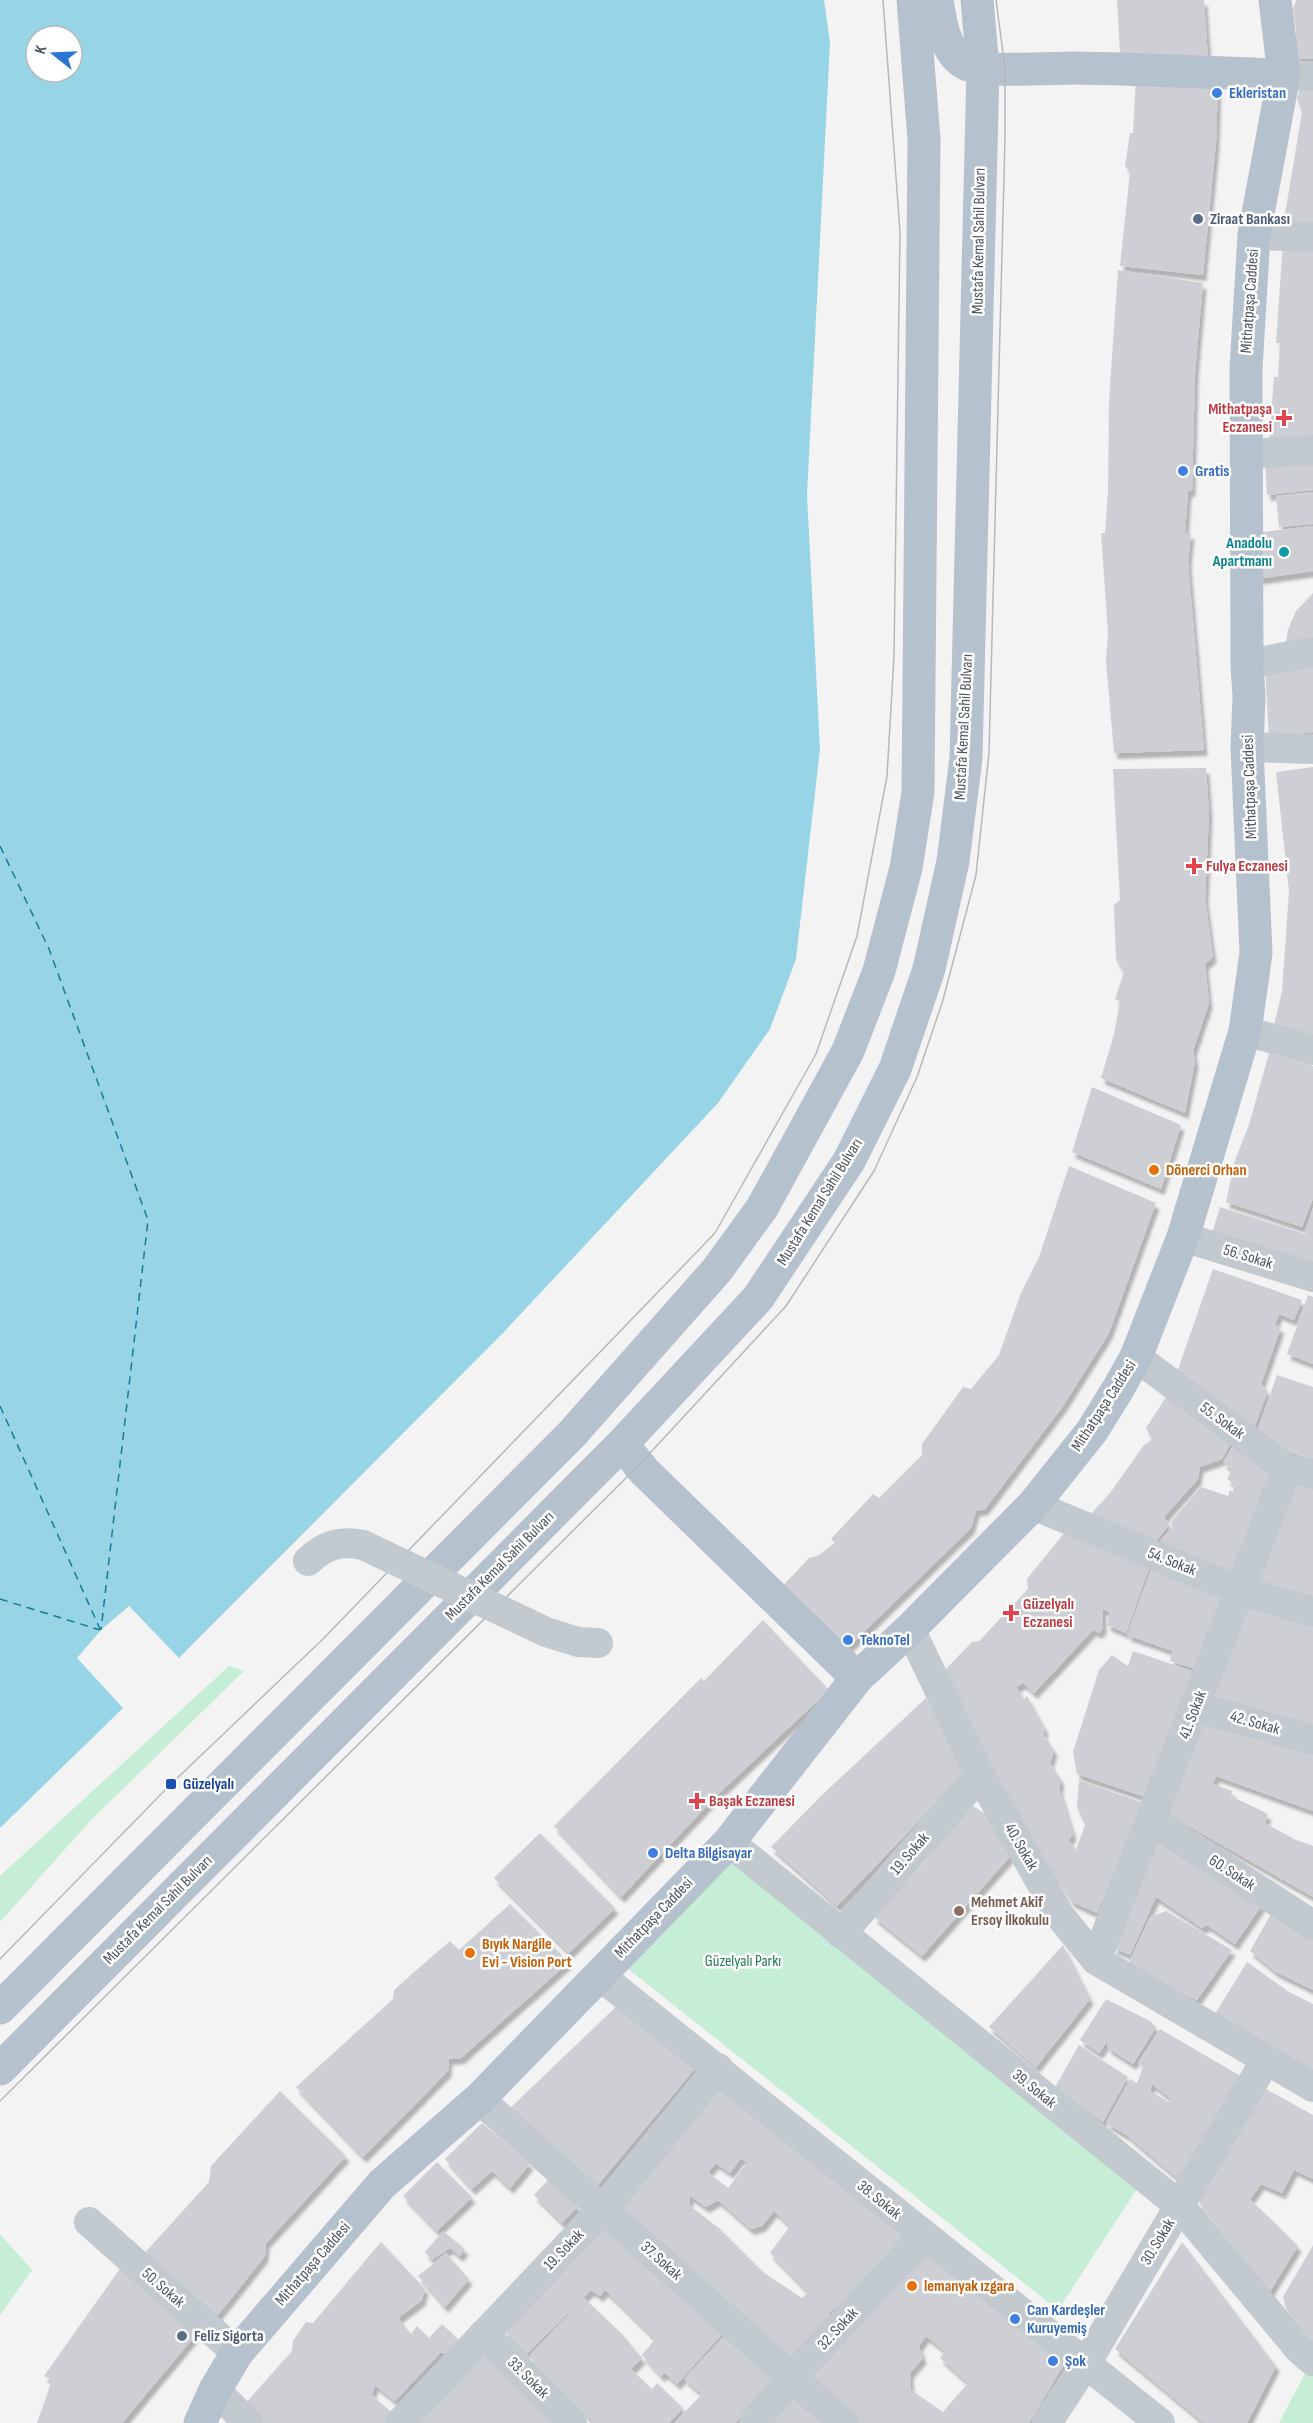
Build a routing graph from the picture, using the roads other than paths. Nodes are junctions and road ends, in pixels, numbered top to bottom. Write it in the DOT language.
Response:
graph roads {
  1 [pos="913,0"];
  2 [pos="936,0"];
  3 [pos="977,0"];
  4 [pos="1275,0"];
  5 [pos="983,68"];
  6 [pos="1298,75"];
  7 [pos="1254,235"];
  8 [pos="1313,237"];
  9 [pos="1313,450"];
  10 [pos="1248,454"];
  11 [pos="1313,652"];
  12 [pos="1247,664"];
  13 [pos="1247,747"];
  14 [pos="1313,749"];
  15 [pos="1245,1031"];
  16 [pos="1313,1050"];
  17 [pos="1183,1237"];
  18 [pos="1313,1277"];
  19 [pos="1136,1357"];
  20 [pos="622,1443"];
  21 [pos="1300,1471"];
  22 [pos="1033,1505"];
  23 [pos="308,1561"];
  24 [pos="1238,1590"];
  25 [pos="1313,1612"];
  26 [pos="910,1629"];
  27 [pos="598,1643"];
  28 [pos="857,1678"];
  29 [pos="1196,1707"];
  30 [pos="1313,1740"];
  31 [pos="980,1775"];
  32 [pos="1152,1821"];
  33 [pos="729,1842"];
  34 [pos="1313,1925"];
  35 [pos="841,1934"];
  36 [pos="1095,1960"];
  37 [pos="599,1976"];
  38 [pos="0,2008"];
  39 [pos="1266,2060"];
  40 [pos="718,2068"];
  41 [pos="0,2069"];
  42 [pos="1313,2087"];
  43 [pos="479,2099"];
  44 [pos="1180,2206"];
  45 [pos="603,2209"];
  46 [pos="89,2222"];
  47 [pos="924,2236"];
  48 [pos="484,2334"];
  49 [pos="237,2353"];
  50 [pos="1313,2361"];
  51 [pos="1084,2366"];
  52 [pos="791,2378"];
  53 [pos="215,2390"];
  54 [pos="200,2423"];
  55 [pos="248,2423"];
  56 [pos="400,2423"];
  57 [pos="572,2423"];
  58 [pos="754,2423"];
  59 [pos="843,2423"];
  60 [pos="1047,2423"];
  61 [pos="1160,2423"];
  1 -- 38 [label="main road"];
  2 -- 5 [label="main road"];
  3 -- 5 [label="main road, Mustafa Kemal Sahil Bulvarı"];
  4 -- 6 [label="main road, Mithatpaşa Caddesi"];
  5 -- 6 [label="main road"];
  5 -- 20 [label="main road, Mustafa Kemal Sahil Bulvarı"];
  6 -- 7 [label="main road, Mithatpaşa Caddesi"];
  7 -- 8 [label="street"];
  7 -- 10 [label="main road, Mithatpaşa Caddesi"];
  9 -- 10 [label="street"];
  10 -- 12 [label="main road, Mithatpaşa Caddesi"];
  11 -- 12 [label="street"];
  12 -- 13 [label="main road, Mithatpaşa Caddesi"];
  13 -- 14 [label="street"];
  13 -- 15 [label="main road, Mithatpaşa Caddesi"];
  15 -- 16 [label="street"];
  15 -- 17 [label="main road, Mithatpaşa Caddesi"];
  17 -- 18 [label="street, 56. Sokak"];
  17 -- 19 [label="main road, Mithatpaşa Caddesi"];
  19 -- 21 [label="street, 55. Sokak"];
  19 -- 22 [label="main road, Mithatpaşa Caddesi"];
  20 -- 28 [label="main road"];
  20 -- 41 [label="main road, Mustafa Kemal Sahil Bulvarı"];
  21 -- 24 [label="street, 41. Sokak"];
  22 -- 24 [label="street, 54. Sokak"];
  22 -- 26 [label="main road, Mithatpaşa Caddesi"];
  23 -- 27 [label="street, bridge"];
  24 -- 25 [label="street, 54. Sokak"];
  24 -- 29 [label="street, 41. Sokak"];
  26 -- 28 [label="main road, Mithatpaşa Caddesi"];
  26 -- 31 [label="street, 40. Sokak"];
  28 -- 33 [label="main road, Mithatpaşa Caddesi"];
  29 -- 30 [label="street, 42. Sokak"];
  29 -- 32 [label="street, 41. Sokak"];
  31 -- 35 [label="street, 19. Sokak"];
  31 -- 36 [label="street, 40. Sokak"];
  32 -- 34 [label="street, 60. Sokak"];
  32 -- 36 [label="street, 41. Sokak"];
  33 -- 35 [label="street, 39. Sokak"];
  33 -- 37 [label="main road, Mithatpaşa Caddesi"];
  35 -- 44 [label="street, 39. Sokak"];
  36 -- 39 [label="street, 40. Sokak"];
  37 -- 40 [label="street, 38. Sokak"];
  37 -- 43 [label="main road, Mithatpaşa Caddesi"];
  39 -- 42 [label="street, 40. Sokak"];
  39 -- 44 [label="street, 30. Sokak"];
  40 -- 45 [label="street, 19. Sokak"];
  40 -- 47 [label="street, 38. Sokak"];
  43 -- 45 [label="street, 37. Sokak"];
  43 -- 49 [label="main road, Mithatpaşa Caddesi"];
  44 -- 50 [label="street, 39. Sokak"];
  44 -- 51 [label="street, 30. Sokak"];
  45 -- 48 [label="street, 19. Sokak"];
  45 -- 52 [label="street, 37. Sokak"];
  46 -- 49 [label="street, 50. Sokak"];
  47 -- 51 [label="street, 38. Sokak"];
  47 -- 52 [label="street, 32. Sokak"];
  48 -- 56 [label="street, 19. Sokak"];
  48 -- 57 [label="street, 33. Sokak"];
  49 -- 53 [label="main road, Mithatpaşa Caddesi"];
  51 -- 60 [label="street, 30. Sokak"];
  51 -- 61 [label="street, 38. Sokak"];
  52 -- 58 [label="street, 32. Sokak"];
  52 -- 59 [label="street, 37. Sokak"];
  53 -- 54 [label="main road, Mithatpaşa Caddesi"];
  53 -- 55 [label="street"];
}
